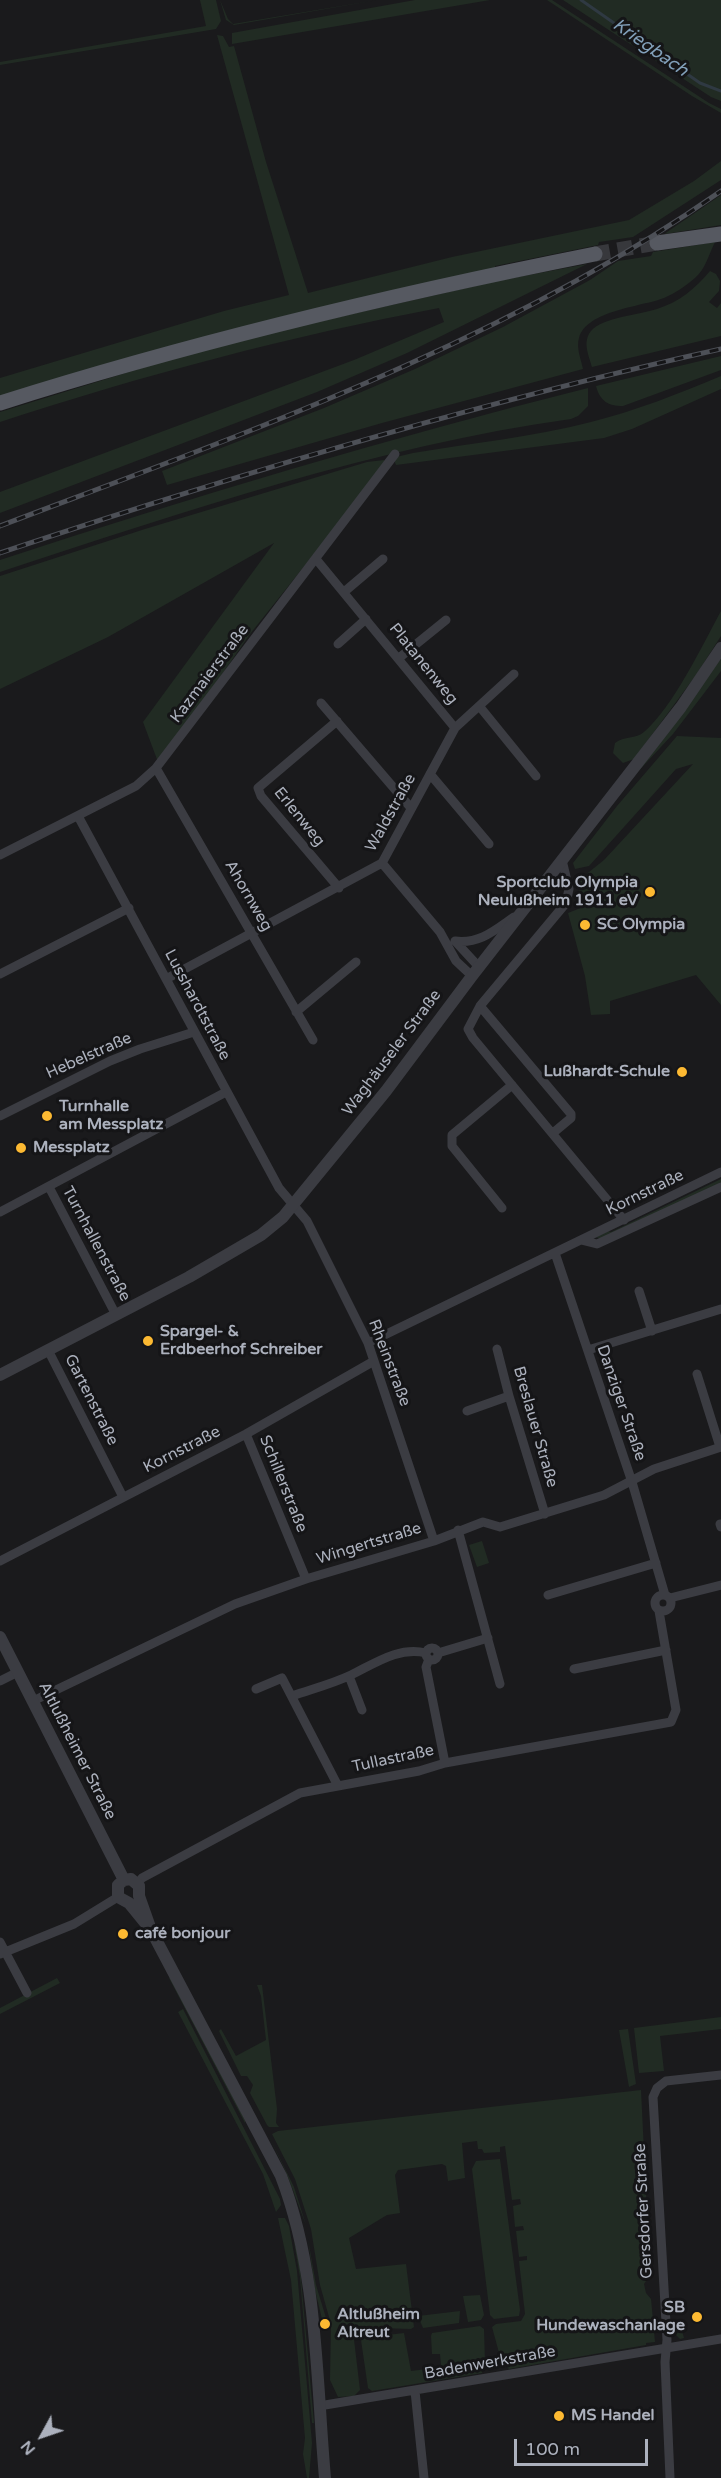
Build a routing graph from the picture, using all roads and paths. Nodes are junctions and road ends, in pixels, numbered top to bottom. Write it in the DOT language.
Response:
graph roads {
  1 [pos="721,234"];
  2 [pos="657,243"];
  3 [pos="595,254"];
  4 [pos="0,403"];
  5 [pos="395,454"];
  6 [pos="316,559"];
  7 [pos="383,559"];
  8 [pos="344,592"];
  9 [pos="366,619"];
  10 [pos="446,620"];
  11 [pos="338,644"];
  12 [pos="721,648"];
  13 [pos="399,658"];
  14 [pos="514,674"];
  15 [pos="321,702"];
  16 [pos="480,707"];
  17 [pos="337,721"];
  18 [pos="455,728"];
  19 [pos="156,768"];
  20 [pos="430,774"];
  21 [pos="537,776"];
  22 [pos="411,808"];
  23 [pos="78,816"];
  24 [pos="489,844"];
  25 [pos="0,855"];
  26 [pos="562,860"];
  27 [pos="382,863"];
  28 [pos="339,888"];
  29 [pos="129,908"];
  30 [pos="521,913"];
  31 [pos="440,932"];
  32 [pos="252,933"];
  33 [pos="455,941"];
  34 [pos="356,962"];
  35 [pos="475,972"];
  36 [pos="0,974"];
  37 [pos="166,979"];
  38 [pos="480,1006"];
  39 [pos="296,1012"];
  40 [pos="194,1032"];
  41 [pos="313,1040"];
  42 [pos="512,1085"];
  43 [pos="226,1092"];
  44 [pos="0,1116"];
  45 [pos="553,1133"];
  46 [pos="721,1172"];
  47 [pos="49,1187"];
  48 [pos="721,1187"];
  49 [pos="294,1206"];
  50 [pos="502,1209"];
  51 [pos="1,1210"];
  52 [pos="624,1220"];
  53 [pos="581,1240"];
  54 [pos="555,1253"];
  55 [pos="639,1291"];
  56 [pos="721,1308"];
  57 [pos="116,1315"];
  58 [pos="652,1331"];
  59 [pos="368,1343"];
  60 [pos="497,1349"];
  61 [pos="48,1350"];
  62 [pos="588,1350"];
  63 [pos="374,1361"];
  64 [pos="697,1374"];
  65 [pos="0,1375"];
  66 [pos="509,1396"];
  67 [pos="467,1411"];
  68 [pos="246,1434"];
  69 [pos="721,1447"];
  70 [pos="632,1482"];
  71 [pos="123,1497"];
  72 [pos="545,1514"];
  73 [pos="458,1530"];
  74 [pos="434,1541"];
  75 [pos="0,1561"];
  76 [pos="656,1563"];
  77 [pos="306,1579"];
  78 [pos="721,1585"];
  79 [pos="548,1595"];
  80 [pos="668,1596"];
  81 [pos="0,1637"];
  82 [pos="488,1638"];
  83 [pos="666,1650"];
  84 [pos="428,1656"];
  85 [pos="574,1669"];
  86 [pos="18,1672"];
  87 [pos="349,1676"];
  88 [pos="0,1681"];
  89 [pos="500,1684"];
  90 [pos="256,1689"];
  91 [pos="292,1696"];
  92 [pos="33,1701"];
  93 [pos="363,1710"];
  94 [pos="445,1763"];
  95 [pos="338,1785"];
  96 [pos="124,1880"];
  97 [pos="138,1883"];
  98 [pos="129,1899"];
  99 [pos="0,1942"];
  100 [pos="2,1953"];
  101 [pos="27,1993"];
  102 [pos="721,2075"];
  103 [pos="721,2339"];
  104 [pos="666,2348"];
  105 [pos="415,2391"];
  106 [pos="319,2406"];
  107 [pos="325,2478"];
  108 [pos="424,2478"];
  109 [pos="670,2478"];
  1 -- 2 [label="main road"];
  3 -- 4 [label="main road"];
  5 -- 6 [label="street, Kazmaierstraße"];
  6 -- 8 [label="street, Platanenweg"];
  6 -- 19 [label="street, Kazmaierstraße"];
  7 -- 8 [label="street"];
  8 -- 9 [label="street, Platanenweg"];
  9 -- 11 [label="street, Platanenweg"];
  9 -- 13 [label="street, Platanenweg"];
  10 -- 13 [label="street"];
  12 -- 26 [label="street, Waghäuseler Straße"];
  13 -- 18 [label="street, Platanenweg"];
  14 -- 16 [label="street, Waldstraße"];
  15 -- 17 [label="street"];
  16 -- 18 [label="street, Waldstraße"];
  16 -- 21 [label="street"];
  17 -- 22 [label="street"];
  17 -- 28 [label="street, Erlenweg"];
  18 -- 20 [label="street, Waldstraße"];
  19 -- 23 [label="street, Kazmaierstraße"];
  19 -- 32 [label="street, Ahornweg"];
  20 -- 22 [label="street, Waldstraße"];
  20 -- 24 [label="street"];
  22 -- 27 [label="street, Waldstraße"];
  23 -- 25 [label="street, Kazmaierstraße"];
  23 -- 29 [label="street, Lusshardtstraße"];
  26 -- 30 [label="street, Waghäuseler Straße"];
  26 -- 38 [label="street"];
  27 -- 28 [label="street, Waldstraße"];
  27 -- 31 [label="street"];
  28 -- 32 [label="street, Waldstraße"];
  29 -- 36 [label="street"];
  29 -- 37 [label="street, Lusshardtstraße"];
  30 -- 33 [label="street"];
  30 -- 35 [label="street, Waghäuseler Straße"];
  31 -- 33 [label="street"];
  31 -- 35 [label="street"];
  32 -- 37 [label="street, Waldstraße"];
  32 -- 39 [label="street, Ahornweg"];
  33 -- 35 [label="street"];
  34 -- 39 [label="street"];
  35 -- 49 [label="street, Waghäuseler Straße"];
  37 -- 40 [label="street, Lusshardtstraße"];
  38 -- 42 [label="street"];
  38 -- 45 [label="street"];
  39 -- 41 [label="street, Ahornweg"];
  40 -- 43 [label="street, Lusshardtstraße"];
  40 -- 44 [label="street, Hebelstraße"];
  42 -- 45 [label="street"];
  42 -- 50 [label="street"];
  43 -- 47 [label="street"];
  43 -- 49 [label="street, Lusshardtstraße"];
  45 -- 52 [label="street"];
  46 -- 52 [label="street, Kornstraße"];
  47 -- 51 [label="street"];
  47 -- 57 [label="street, Turnhallenstraße"];
  48 -- 53 [label="street, Kornstraße"];
  49 -- 57 [label="street, Waghäuseler Straße"];
  49 -- 59 [label="street, Rheinstraße"];
  52 -- 53 [label="street, Kornstraße"];
  53 -- 54 [label="street, Kornstraße"];
  54 -- 59 [label="street, Kornstraße"];
  54 -- 62 [label="street, Danziger Straße"];
  55 -- 58 [label="street"];
  56 -- 58 [label="street"];
  57 -- 61 [label="street, Waghäuseler Straße"];
  58 -- 62 [label="street"];
  59 -- 63 [label="street, Rheinstraße"];
  60 -- 66 [label="street, Breslauer Straße"];
  61 -- 65 [label="street, Waghäuseler Straße"];
  61 -- 71 [label="street, Gartenstraße"];
  62 -- 70 [label="street, Danziger Straße"];
  63 -- 68 [label="street, Kornstraße"];
  63 -- 74 [label="street, Rheinstraße"];
  64 -- 69 [label="street"];
  66 -- 67 [label="street"];
  66 -- 72 [label="street, Breslauer Straße"];
  68 -- 71 [label="street, Kornstraße"];
  68 -- 77 [label="street, Schillerstraße"];
  69 -- 70 [label="street, Wingertstraße"];
  70 -- 72 [label="street, Wingertstraße"];
  70 -- 76 [label="street, Danziger Straße"];
  71 -- 75 [label="street, Kornstraße"];
  72 -- 73 [label="street, Wingertstraße"];
  73 -- 74 [label="street, Wingertstraße"];
  73 -- 82 [label="street"];
  74 -- 77 [label="street, Wingertstraße"];
  76 -- 79 [label="street"];
  76 -- 80 [label="street, Danziger Straße"];
  77 -- 92 [label="street, Wingertstraße"];
  78 -- 80 [label="street"];
  80 -- 83 [label="street"];
  81 -- 86 [label="street, Altlußheimer Straße"];
  82 -- 84 [label="street"];
  82 -- 89 [label="street"];
  83 -- 85 [label="street"];
  83 -- 94 [label="street, Tullastraße"];
  84 -- 87 [label="street"];
  84 -- 94 [label="street"];
  86 -- 88 [label="street"];
  86 -- 92 [label="street, Altlußheimer Straße"];
  87 -- 91 [label="street"];
  87 -- 93 [label="street"];
  90 -- 91 [label="street"];
  91 -- 95 [label="street"];
  92 -- 96 [label="street, Altlußheimer Straße"];
  94 -- 95 [label="street, Tullastraße"];
  95 -- 97 [label="street, Tullastraße"];
  96 -- 97 [label="street"];
  96 -- 98 [label="street"];
  97 -- 98 [label="street"];
  98 -- 100 [label="street"];
  98 -- 106 [label="street"];
  99 -- 100 [label="street"];
  100 -- 101 [label="street"];
  102 -- 104 [label="street, Gersdorfer Straße"];
  103 -- 104 [label="street, Badenwerkstraße"];
  104 -- 105 [label="street, Badenwerkstraße"];
  104 -- 109 [label="street, Gersdorfer Straße"];
  105 -- 106 [label="street, Badenwerkstraße"];
  105 -- 108 [label="street"];
  106 -- 107 [label="street"];
}
